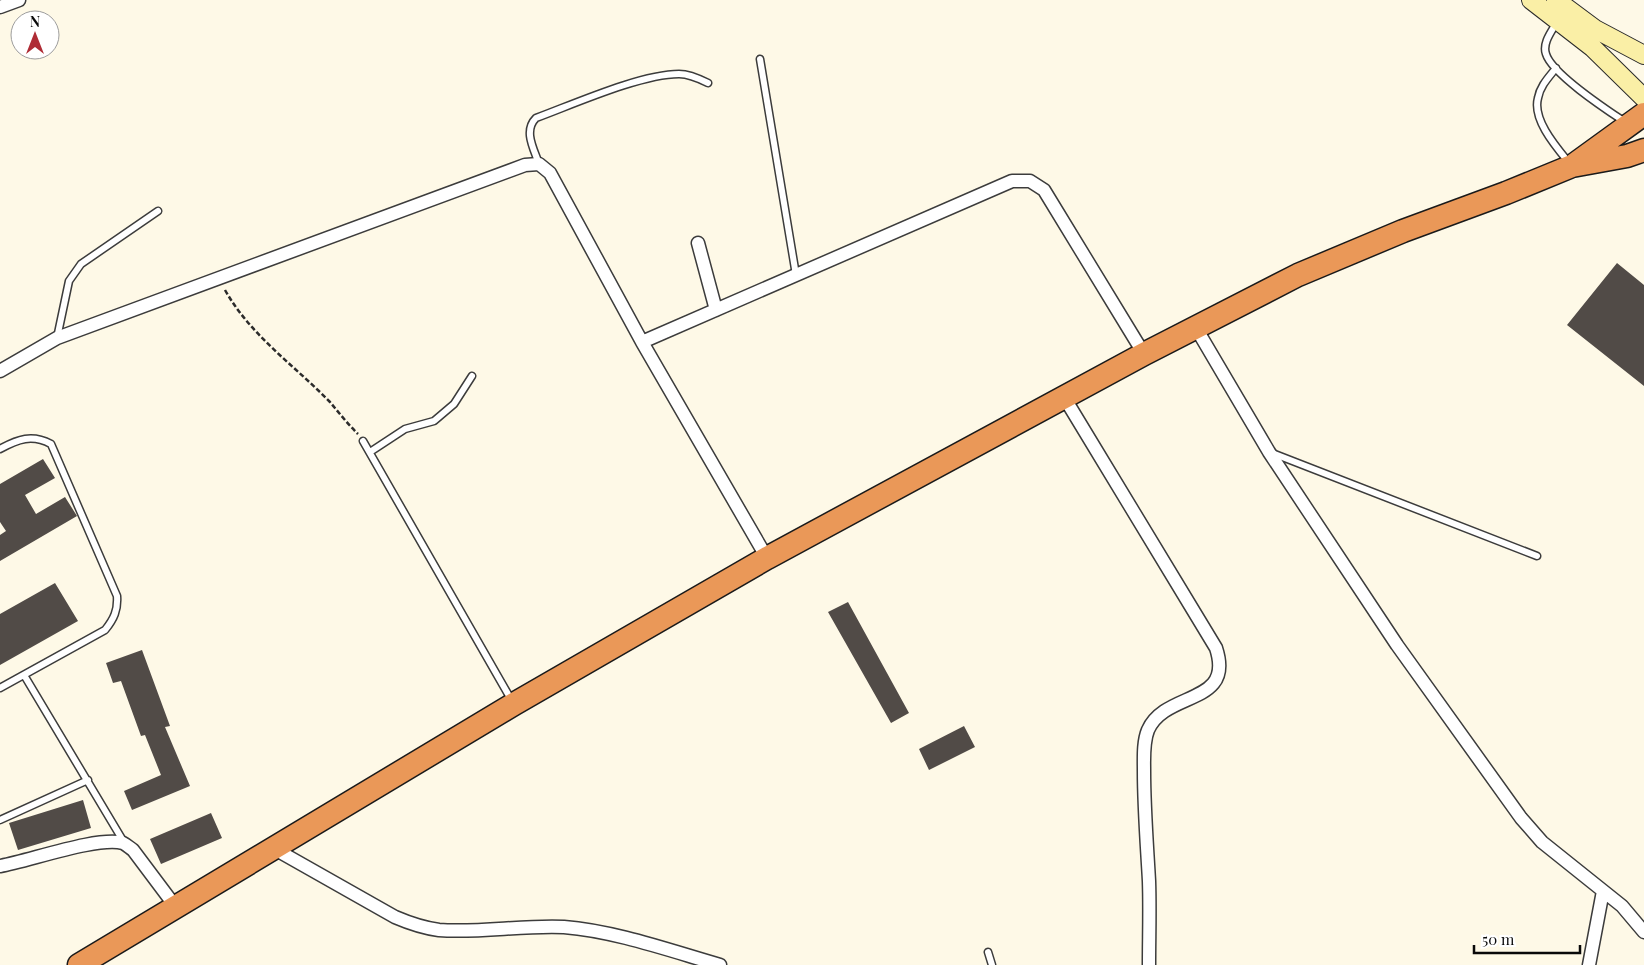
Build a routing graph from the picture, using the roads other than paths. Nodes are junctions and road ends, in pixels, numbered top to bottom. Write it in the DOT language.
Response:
graph roads {
  1 [pos="19,0"];
  2 [pos="1531,0"];
  3 [pos="1556,0"];
  4 [pos="0,7"];
  5 [pos="1558,20"];
  6 [pos="1644,55"];
  7 [pos="760,59"];
  8 [pos="1556,68"];
  9 [pos="708,83"];
  10 [pos="1644,98"];
  11 [pos="1636,118"];
  12 [pos="1644,150"];
  13 [pos="539,164"];
  14 [pos="1572,166"];
  15 [pos="158,211"];
  16 [pos="698,243"];
  17 [pos="796,275"];
  18 [pos="716,310"];
  19 [pos="1196,328"];
  20 [pos="56,338"];
  21 [pos="642,342"];
  22 [pos="1144,354"];
  23 [pos="0,371"];
  24 [pos="472,376"];
  25 [pos="1064,397"];
  26 [pos="363,441"];
  27 [pos="0,449"];
  28 [pos="370,452"];
  29 [pos="1269,452"];
  30 [pos="1537,556"];
  31 [pos="767,558"];
  32 [pos="24,675"];
  33 [pos="0,688"];
  34 [pos="514,704"];
  35 [pos="88,780"];
  36 [pos="0,820"];
  37 [pos="125,844"];
  38 [pos="273,848"];
  39 [pos="0,866"];
  40 [pos="1603,891"];
  41 [pos="174,906"];
  42 [pos="1644,932"];
  43 [pos="988,952"];
  44 [pos="79,965"];
  45 [pos="720,965"];
  46 [pos="992,965"];
  47 [pos="1149,965"];
  48 [pos="1589,965"];
  1 -- 4 [label="street"];
  2 -- 5 [label="street"];
  3 -- 6 [label="street"];
  5 -- 8 [label="lane"];
  5 -- 10 [label="street"];
  7 -- 17 [label="lane"];
  8 -- 11 [label="lane"];
  8 -- 14 [label="lane"];
  9 -- 13 [label="lane"];
  11 -- 14 [label="highway"];
  12 -- 14 [label="highway"];
  13 -- 20 [label="street"];
  13 -- 21 [label="street"];
  14 -- 19 [label="highway"];
  15 -- 20 [label="lane"];
  16 -- 18 [label="street"];
  17 -- 18 [label="street"];
  17 -- 22 [label="street"];
  18 -- 21 [label="street"];
  19 -- 22 [label="highway"];
  19 -- 29 [label="street"];
  20 -- 23 [label="street"];
  21 -- 31 [label="street"];
  22 -- 25 [label="highway"];
  24 -- 28 [label="lane"];
  25 -- 31 [label="highway"];
  25 -- 47 [label="street"];
  26 -- 28 [label="lane"];
  27 -- 32 [label="lane"];
  28 -- 34 [label="lane"];
  29 -- 30 [label="lane"];
  29 -- 40 [label="street"];
  31 -- 34 [label="highway"];
  32 -- 33 [label="lane"];
  32 -- 35 [label="lane"];
  34 -- 38 [label="highway"];
  35 -- 36 [label="lane"];
  35 -- 37 [label="lane"];
  37 -- 39 [label="street"];
  37 -- 41 [label="street"];
  38 -- 41 [label="highway"];
  38 -- 45 [label="street"];
  40 -- 42 [label="street"];
  40 -- 48 [label="street"];
  41 -- 44 [label="highway"];
  43 -- 46 [label="lane"];
}
